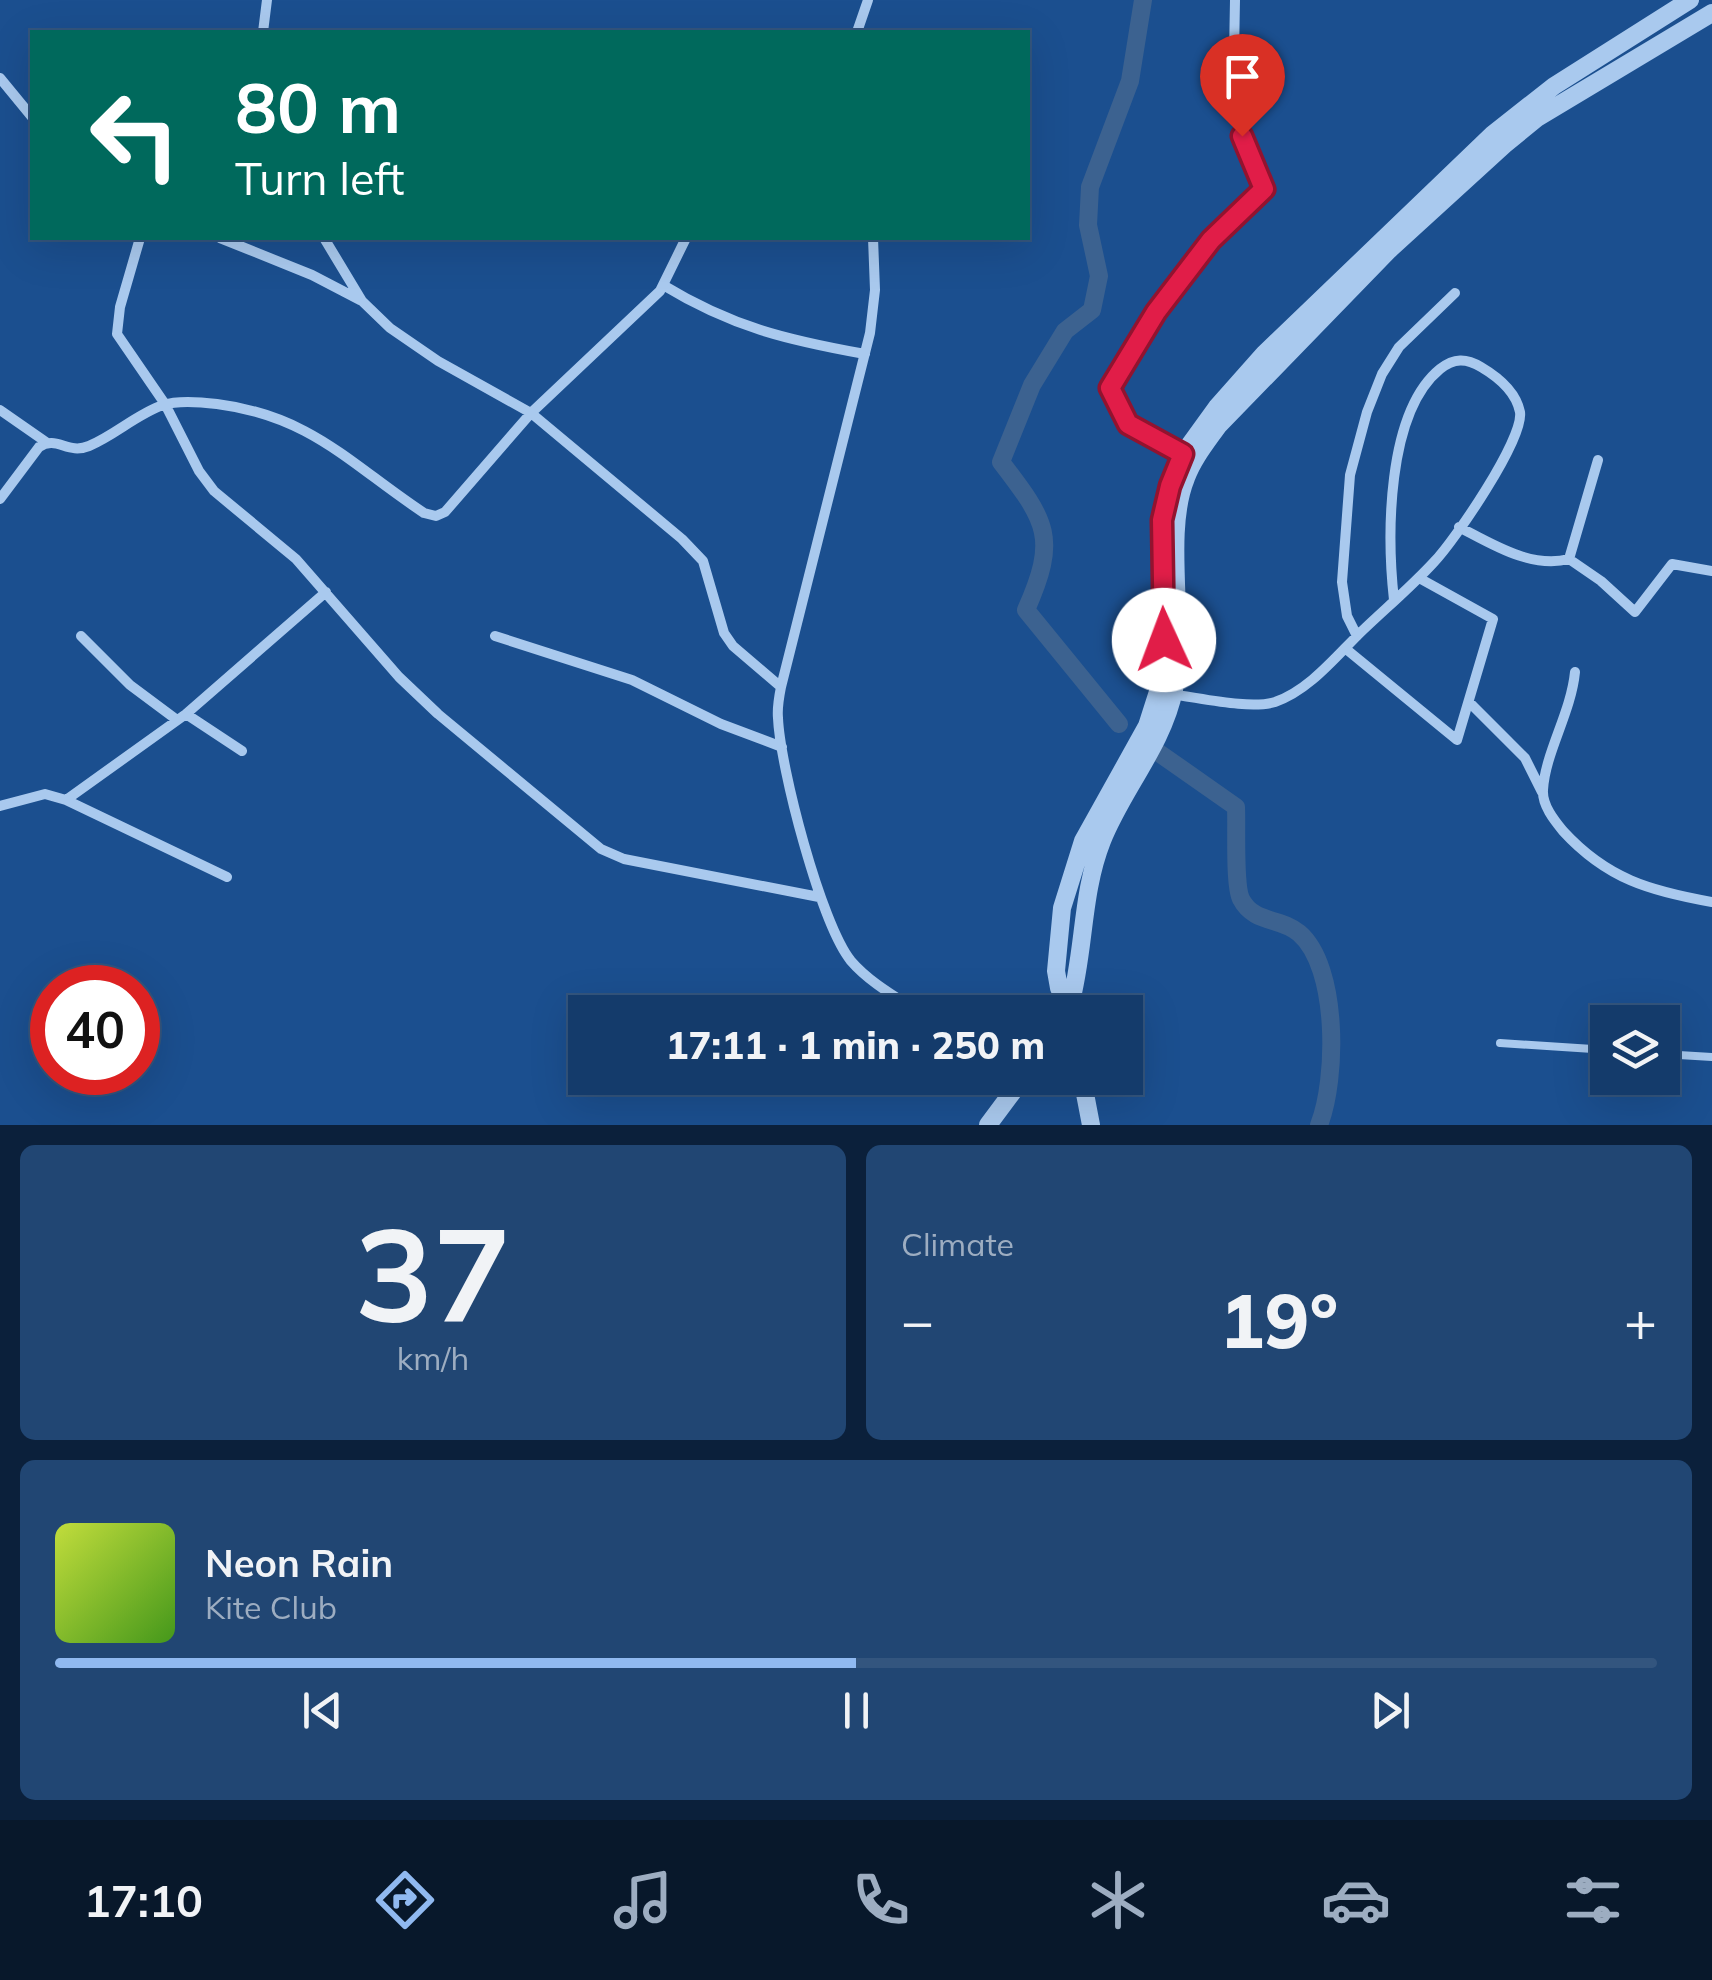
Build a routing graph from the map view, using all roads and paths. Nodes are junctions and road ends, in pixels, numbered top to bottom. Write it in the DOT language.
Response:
graph roads {
  1 [pos="268,0"];
  2 [pos="868,0"];
  3 [pos="1235,0"];
  4 [pos="1690,0"];
  5 [pos="1712,13"];
  6 [pos="263,30"];
  7 [pos="858,30"];
  8 [pos="0,78"];
  9 [pos="30,115"];
  10 [pos="139,240"];
  11 [pos="225,240"];
  12 [pos="325,240"];
  13 [pos="685,240"];
  14 [pos="873,240"];
  15 [pos="663,286"];
  16 [pos="1455,293"];
  17 [pos="362,301"];
  18 [pos="865,354"];
  19 [pos="165,404"];
  20 [pos="0,410"];
  21 [pos="532,413"];
  22 [pos="46,442"];
  23 [pos="1183,454"];
  24 [pos="1598,460"];
  25 [pos="0,499"];
  26 [pos="1459,527"];
  27 [pos="1569,560"];
  28 [pos="1712,571"];
  29 [pos="1418,578"];
  30 [pos="326,592"];
  31 [pos="1394,600"];
  32 [pos="81,636"];
  33 [pos="495,636"];
  34 [pos="1357,636"];
  35 [pos="1346,650"];
  36 [pos="1574,672"];
  37 [pos="781,687"];
  38 [pos="1165,694"];
  39 [pos="1468,702"];
  40 [pos="181,717"];
  41 [pos="782,747"];
  42 [pos="242,751"];
  43 [pos="1542,793"];
  44 [pos="66,800"];
  45 [pos="0,806"];
  46 [pos="227,877"];
  47 [pos="819,897"];
  48 [pos="1712,902"];
  49 [pos="894,995"];
  50 [pos="1072,995"];
  51 [pos="1500,1044"];
  52 [pos="1590,1049"];
  53 [pos="1680,1055"];
  54 [pos="1712,1056"];
  55 [pos="1005,1095"];
  56 [pos="1085,1095"];
  57 [pos="988,1125"];
  58 [pos="1091,1125"];
  1 -- 6 [label="street"];
  2 -- 7 [label="street"];
  3 -- 23 [label="street"];
  4 -- 23 [label="street"];
  5 -- 38 [label="street"];
  8 -- 9 [label="street"];
  10 -- 19 [label="street"];
  11 -- 17 [label="street"];
  12 -- 17 [label="street"];
  13 -- 15 [label="street"];
  14 -- 18 [label="street"];
  15 -- 18 [label="street"];
  15 -- 21 [label="street"];
  16 -- 34 [label="street"];
  17 -- 21 [label="street"];
  18 -- 37 [label="street"];
  19 -- 21 [label="street"];
  19 -- 22 [label="street"];
  19 -- 30 [label="street"];
  20 -- 22 [label="street"];
  21 -- 37 [label="street"];
  22 -- 25 [label="street"];
  23 -- 38 [label="street"];
  24 -- 27 [label="street"];
  26 -- 27 [label="street"];
  26 -- 29 [label="street"];
  26 -- 31 [label="street"];
  27 -- 28 [label="street"];
  29 -- 31 [label="street"];
  29 -- 39 [label="street"];
  30 -- 40 [label="street"];
  30 -- 47 [label="street"];
  31 -- 34 [label="street"];
  32 -- 40 [label="street"];
  33 -- 41 [label="street"];
  34 -- 35 [label="street"];
  35 -- 38 [label="street"];
  35 -- 39 [label="street"];
  36 -- 43 [label="street"];
  37 -- 41 [label="street"];
  38 -- 50 [label="street"];
  39 -- 43 [label="street"];
  40 -- 42 [label="street"];
  40 -- 44 [label="street"];
  41 -- 47 [label="street"];
  43 -- 48 [label="street"];
  44 -- 45 [label="street"];
  44 -- 46 [label="street"];
  47 -- 49 [label="street"];
  51 -- 52 [label="lane"];
  53 -- 54 [label="lane"];
  55 -- 57 [label="street"];
  56 -- 58 [label="street"];
}
